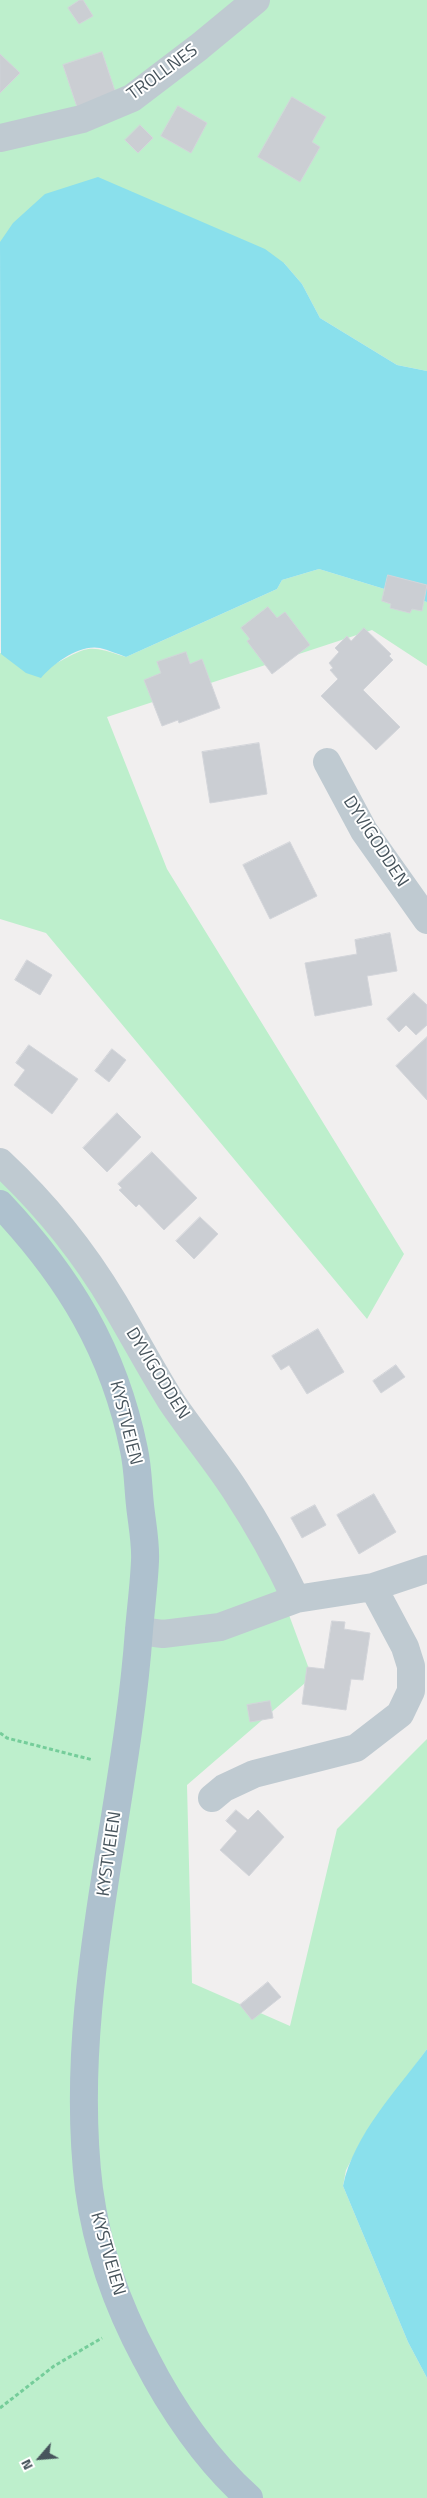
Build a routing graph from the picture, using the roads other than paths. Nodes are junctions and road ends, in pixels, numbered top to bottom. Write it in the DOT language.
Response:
graph roads {
  1 [pos="256,0"];
  2 [pos="0,138"];
  3 [pos="327,762"];
  4 [pos="427,920"];
  5 [pos="0,1162"];
  6 [pos="0,1204"];
  7 [pos="427,1569"];
  8 [pos="373,1587"];
  9 [pos="296,1599"];
  10 [pos="139,1631"];
  11 [pos="212,1798"];
  12 [pos="249,2498"];
  1 -- 2 [label="street, TROLLNES"];
  3 -- 4 [label="street, DYVIGODDEN"];
  5 -- 9 [label="street, DYVIGODDEN"];
  6 -- 10 [label="main road, KYSTVEIEN"];
  7 -- 8 [label="street"];
  8 -- 9 [label="street"];
  8 -- 11 [label="street"];
  9 -- 10 [label="street"];
  10 -- 12 [label="main road, KYSTVEIEN"];
}
